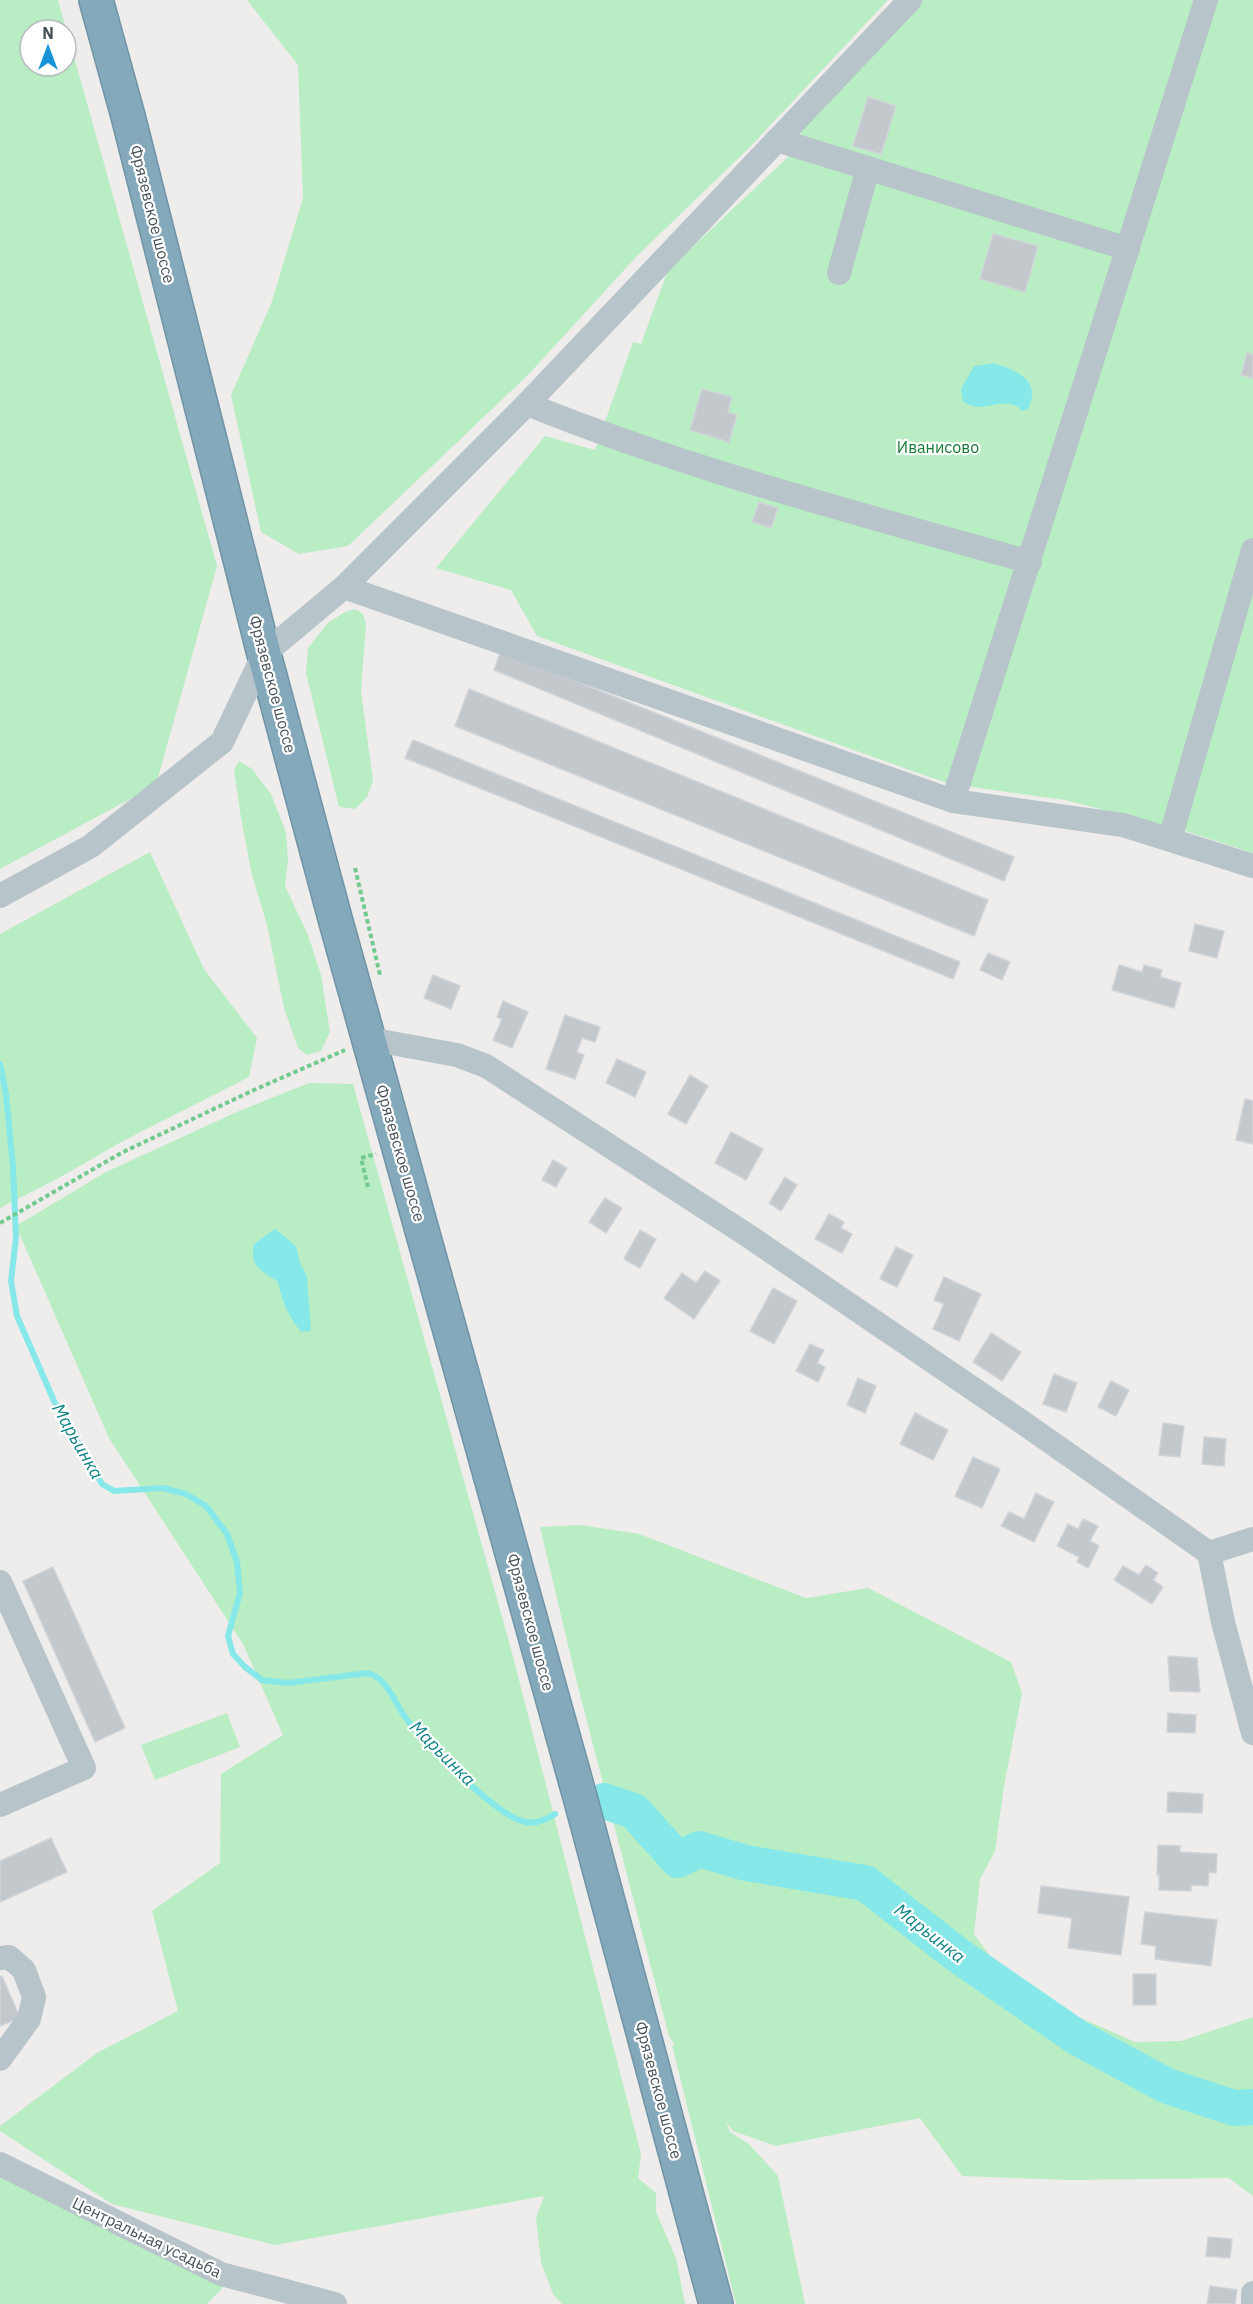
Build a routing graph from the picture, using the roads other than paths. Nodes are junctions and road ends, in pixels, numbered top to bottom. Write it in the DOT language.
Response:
graph roads {
  1 [pos="96,0"];
  2 [pos="910,0"];
  3 [pos="1206,0"];
  4 [pos="777,140"];
  5 [pos="868,168"];
  6 [pos="1128,249"];
  7 [pos="839,273"];
  8 [pos="527,404"];
  9 [pos="1253,550"];
  10 [pos="1030,562"];
  11 [pos="344,587"];
  12 [pos="264,654"];
  13 [pos="953,801"];
  14 [pos="1170,839"];
  15 [pos="1253,866"];
  16 [pos="0,896"];
  17 [pos="358,1044"];
  18 [pos="1253,1539"];
  19 [pos="1209,1553"];
  20 [pos="0,1582"];
  21 [pos="1253,1733"];
  22 [pos="0,1805"];
  23 [pos="0,1958"];
  24 [pos="0,2059"];
  25 [pos="0,2164"];
  26 [pos="1253,2293"];
  27 [pos="335,2304"];
  28 [pos="717,2304"];
  29 [pos="1253,2304"];
  1 -- 12 [label="highway, Фрязевское шоссе"];
  2 -- 4 [label="street"];
  3 -- 6 [label="street"];
  4 -- 5 [label="street"];
  4 -- 8 [label="street"];
  5 -- 6 [label="street"];
  5 -- 7 [label="street"];
  6 -- 10 [label="street"];
  8 -- 10 [label="street"];
  8 -- 11 [label="street"];
  9 -- 14 [label="street"];
  10 -- 13 [label="street"];
  11 -- 12 [label="street"];
  11 -- 13 [label="street"];
  12 -- 16 [label="street"];
  12 -- 17 [label="highway, Фрязевское шоссе"];
  13 -- 14 [label="street"];
  14 -- 15 [label="street"];
  17 -- 19 [label="street"];
  17 -- 28 [label="highway, Фрязевское шоссе"];
  18 -- 19 [label="street"];
  19 -- 21 [label="street"];
  20 -- 22 [label="street"];
  23 -- 24 [label="street"];
  25 -- 27 [label="street, Центральная усадьба"];
  26 -- 29 [label="street"];
}
